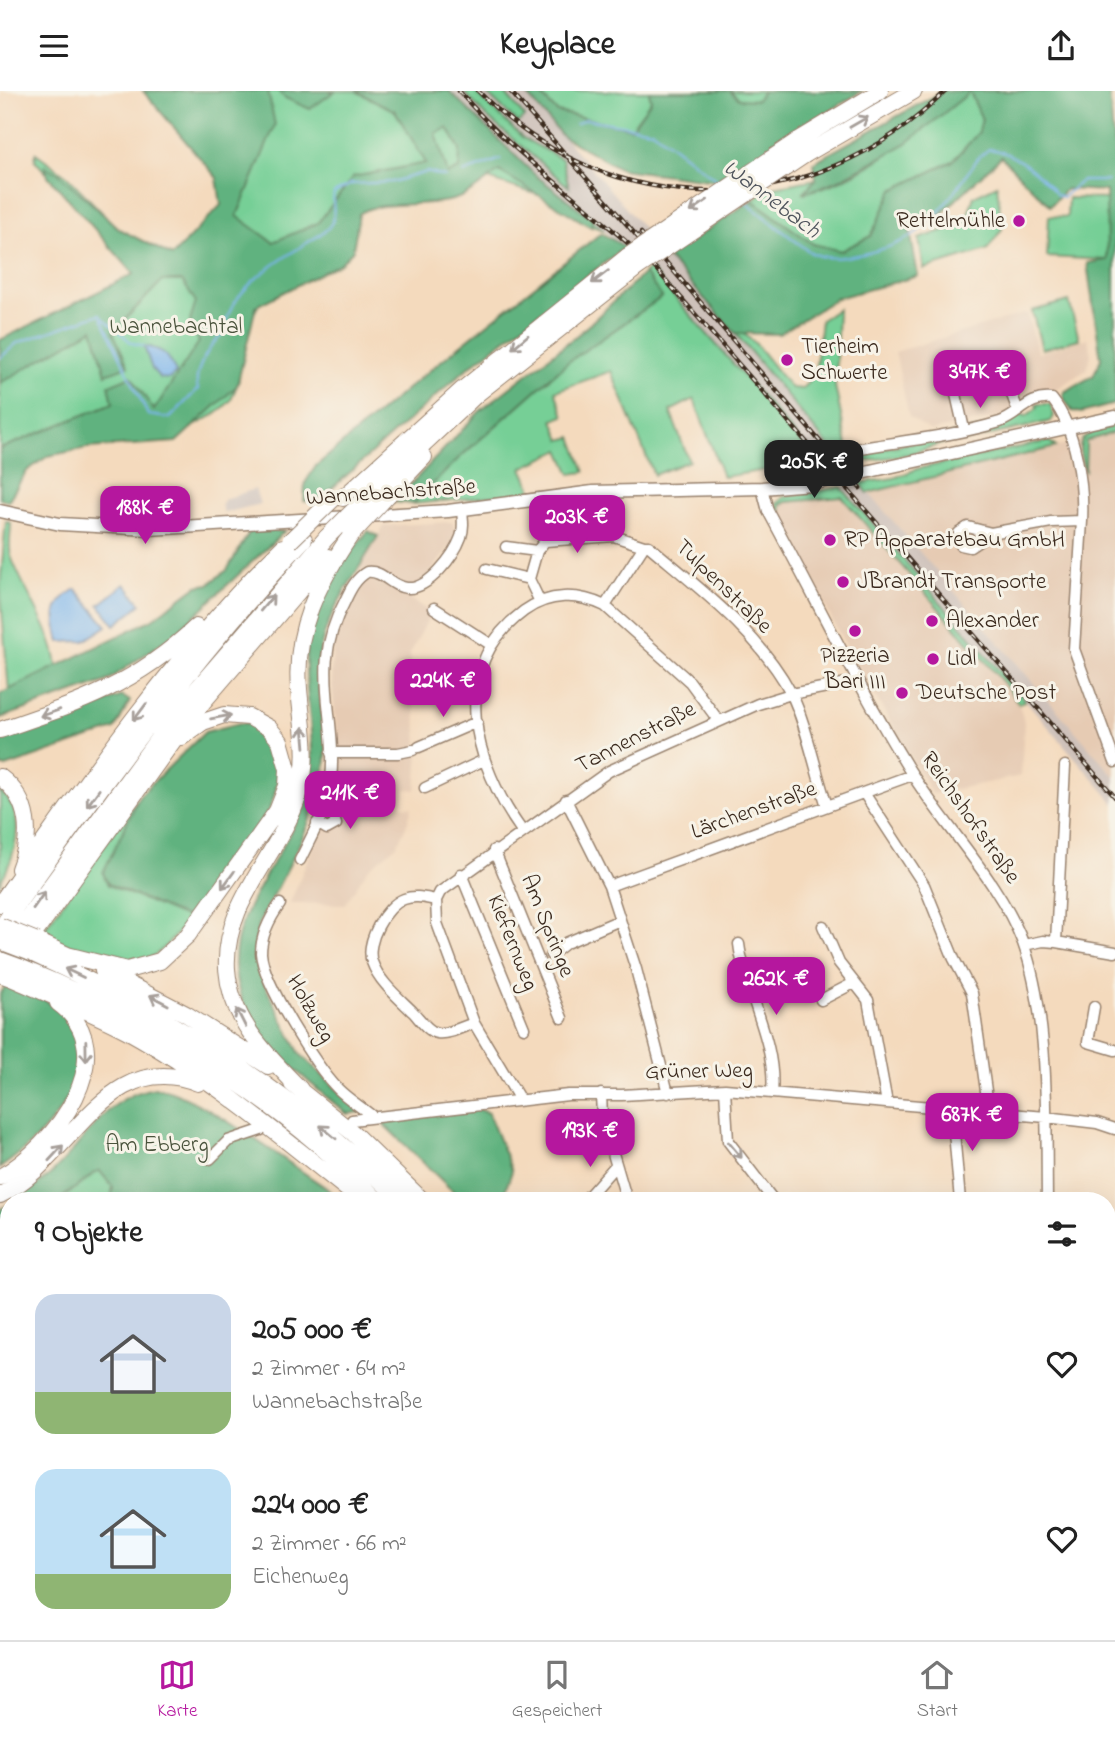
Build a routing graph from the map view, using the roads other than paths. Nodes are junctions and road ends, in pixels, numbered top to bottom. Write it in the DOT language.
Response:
graph roads {
  1 [pos="880,91"];
  2 [pos="914,91"];
  3 [pos="802,148"];
  4 [pos="633,262"];
  5 [pos="477,394"];
  6 [pos="1018,411"];
  7 [pos="1115,417"];
  8 [pos="1066,428"];
  9 [pos="964,429"];
  10 [pos="856,449"];
  11 [pos="762,488"];
  12 [pos="462,510"];
  13 [pos="0,511"];
  14 [pos="1082,521"];
  15 [pos="991,533"];
  16 [pos="350,536"];
  17 [pos="297,540"];
  18 [pos="644,546"];
  19 [pos="506,547"];
  20 [pos="537,551"];
  21 [pos="487,569"];
  22 [pos="529,579"];
  23 [pos="245,584"];
  24 [pos="540,602"];
  25 [pos="605,606"];
  26 [pos="434,608"];
  27 [pos="490,644"];
  28 [pos="429,674"];
  29 [pos="478,674"];
  30 [pos="858,681"];
  31 [pos="791,694"];
  32 [pos="718,720"];
  33 [pos="477,722"];
  34 [pos="0,730"];
  35 [pos="331,753"];
  36 [pos="484,760"];
  37 [pos="1115,762"];
  38 [pos="1065,766"];
  39 [pos="150,773"];
  40 [pos="912,775"];
  41 [pos="0,777"];
  42 [pos="425,788"];
  43 [pos="864,793"];
  44 [pos="566,800"];
  45 [pos="325,805"];
  46 [pos="827,806"];
  47 [pos="317,823"];
  48 [pos="522,831"];
  49 [pos="494,850"];
  50 [pos="300,860"];
  51 [pos="461,874"];
  52 [pos="13,885"];
  53 [pos="609,886"];
  54 [pos="436,900"];
  55 [pos="0,904"];
  56 [pos="280,904"];
  57 [pos="620,921"];
  58 [pos="822,926"];
  59 [pos="0,928"];
  60 [pos="0,941"];
  61 [pos="1056,943"];
  62 [pos="739,944"];
  63 [pos="1024,945"];
  64 [pos="33,947"];
  65 [pos="1115,952"];
  66 [pos="67,954"];
  67 [pos="551,955"];
  68 [pos="0,958"];
  69 [pos="7,975"];
  70 [pos="852,984"];
  71 [pos="29,986"];
  72 [pos="821,1000"];
  73 [pos="1094,1007"];
  74 [pos="562,1018"];
  75 [pos="474,1023"];
  76 [pos="524,1028"];
  77 [pos="1115,1050"];
  78 [pos="300,1089"];
  79 [pos="725,1089"];
  80 [pos="668,1093"];
  81 [pos="772,1093"];
  82 [pos="601,1094"];
  83 [pos="520,1100"];
  84 [pos="237,1103"];
  85 [pos="887,1103"];
  86 [pos="952,1109"];
  87 [pos="989,1112"];
  88 [pos="372,1116"];
  89 [pos="1046,1117"];
  90 [pos="352,1119"];
  91 [pos="1115,1129"];
  92 [pos="261,1130"];
  93 [pos="210,1159"];
  94 [pos="616,1165"];
  95 [pos="0,1177"];
  96 [pos="5,1192"];
  97 [pos="351,1192"];
  98 [pos="368,1192"];
  99 [pos="391,1192"];
  100 [pos="414,1192"];
  101 [pos="592,1192"];
  102 [pos="624,1192"];
  103 [pos="767,1192"];
  104 [pos="959,1192"];
  105 [pos="1047,1192"];
  1 -- 3 [label="highway"];
  3 -- 2 [label="highway, one-way"];
  3 -- 4 [label="highway, bridge"];
  4 -- 5 [label="highway"];
  4 -- 17 [label="highway, one-way"];
  5 -- 16 [label="highway, bridge"];
  68 -- 5 [label="highway, one-way, bridge"];
  6 -- 8 [label="street"];
  6 -- 9 [label="street"];
  6 -- 9 [label="street"];
  7 -- 8 [label="main road, Wannebachstraße"];
  8 -- 11 [label="main road, Wannebachstraße"];
  8 -- 14 [label="street"];
  9 -- 10 [label="street"];
  11 -- 12 [label="main road, Wannebachstraße"];
  11 -- 30 [label="street, Reichshofstraße"];
  12 -- 13 [label="main road, Wannebachstraße"];
  12 -- 35 [label="street"];
  14 -- 15 [label="street"];
  14 -- 37 [label="street"];
  16 -- 39 [label="highway"];
  78 -- 16 [label="highway, one-way"];
  17 -- 23 [label="highway"];
  17 -- 59 [label="highway, one-way"];
  18 -- 20 [label="street"];
  18 -- 25 [label="street, Tulpenstraße"];
  18 -- 31 [label="street, Tulpenstraße"];
  19 -- 20 [label="street"];
  20 -- 22 [label="street"];
  21 -- 22 [label="street"];
  22 -- 24 [label="street"];
  23 -- 34 [label="highway, one-way"];
  23 -- 52 [label="highway, one-way"];
  24 -- 25 [label="street"];
  24 -- 27 [label="street"];
  25 -- 32 [label="street"];
  26 -- 27 [label="street"];
  27 -- 29 [label="street"];
  28 -- 29 [label="street"];
  29 -- 33 [label="street"];
  30 -- 31 [label="street, Tannenstraße"];
  30 -- 40 [label="street, Reichshofstraße"];
  31 -- 32 [label="street, Tannenstraße"];
  31 -- 46 [label="street, Tulpenstraße"];
  32 -- 44 [label="street, Tannenstraße"];
  33 -- 35 [label="street"];
  33 -- 36 [label="street"];
  35 -- 45 [label="street"];
  36 -- 42 [label="street"];
  36 -- 48 [label="street"];
  38 -- 61 [label="street"];
  39 -- 66 [label="highway, one-way"];
  39 -- 69 [label="highway"];
  40 -- 43 [label="street, Lärchenstraße"];
  40 -- 63 [label="street, Reichshofstraße"];
  41 -- 52 [label="highway"];
  43 -- 46 [label="street, Lärchenstraße"];
  43 -- 87 [label="street"];
  44 -- 48 [label="street, Tannenstraße"];
  44 -- 53 [label="street"];
  45 -- 47 [label="street"];
  45 -- 47 [label="street"];
  46 -- 53 [label="street, Lärchenstraße"];
  47 -- 50 [label="street"];
  48 -- 49 [label="street, Tannenstraße"];
  49 -- 51 [label="street, Tannenstraße"];
  49 -- 74 [label="street, Am Springe"];
  51 -- 54 [label="street, Tannenstraße"];
  51 -- 76 [label="street, Kiefernweg"];
  52 -- 55 [label="highway"];
  53 -- 57 [label="street"];
  54 -- 75 [label="street"];
  54 -- 75 [label="street"];
  56 -- 88 [label="street, Holzweg"];
  57 -- 67 [label="street"];
  57 -- 80 [label="street"];
  58 -- 70 [label="street"];
  59 -- 64 [label="highway, bridge"];
  60 -- 64 [label="highway, bridge"];
  61 -- 63 [label="street"];
  61 -- 65 [label="street"];
  62 -- 81 [label="street"];
  63 -- 89 [label="street, Reichshofstraße"];
  64 -- 66 [label="highway"];
  99 -- 64 [label="highway, one-way"];
  78 -- 66 [label="highway, one-way"];
  68 -- 69 [label="highway, bridge"];
  69 -- 71 [label="highway"];
  69 -- 98 [label="highway"];
  70 -- 72 [label="street"];
  70 -- 85 [label="street"];
  71 -- 84 [label="highway"];
  71 -- 95 [label="highway, one-way"];
  73 -- 77 [label="street"];
  75 -- 83 [label="street"];
  78 -- 100 [label="highway"];
  79 -- 80 [label="street, Grüner Weg"];
  79 -- 81 [label="street, Grüner Weg"];
  79 -- 103 [label="street, one-way"];
  80 -- 82 [label="street, Grüner Weg"];
  81 -- 85 [label="street, Grüner Weg"];
  82 -- 83 [label="street, Grüner Weg"];
  82 -- 94 [label="street"];
  83 -- 88 [label="street, Grüner Weg"];
  96 -- 84 [label="highway, one-way"];
  84 -- 97 [label="highway"];
  85 -- 86 [label="street, Grüner Weg"];
  86 -- 87 [label="street, Grüner Weg"];
  86 -- 104 [label="street"];
  87 -- 89 [label="street, Grüner Weg"];
  88 -- 90 [label="street, Grüner Weg"];
  89 -- 91 [label="street, Grüner Weg"];
  89 -- 105 [label="street, Reichshofstraße"];
  92 -- 93 [label="street"];
  94 -- 101 [label="street"];
  94 -- 102 [label="street"];
}
